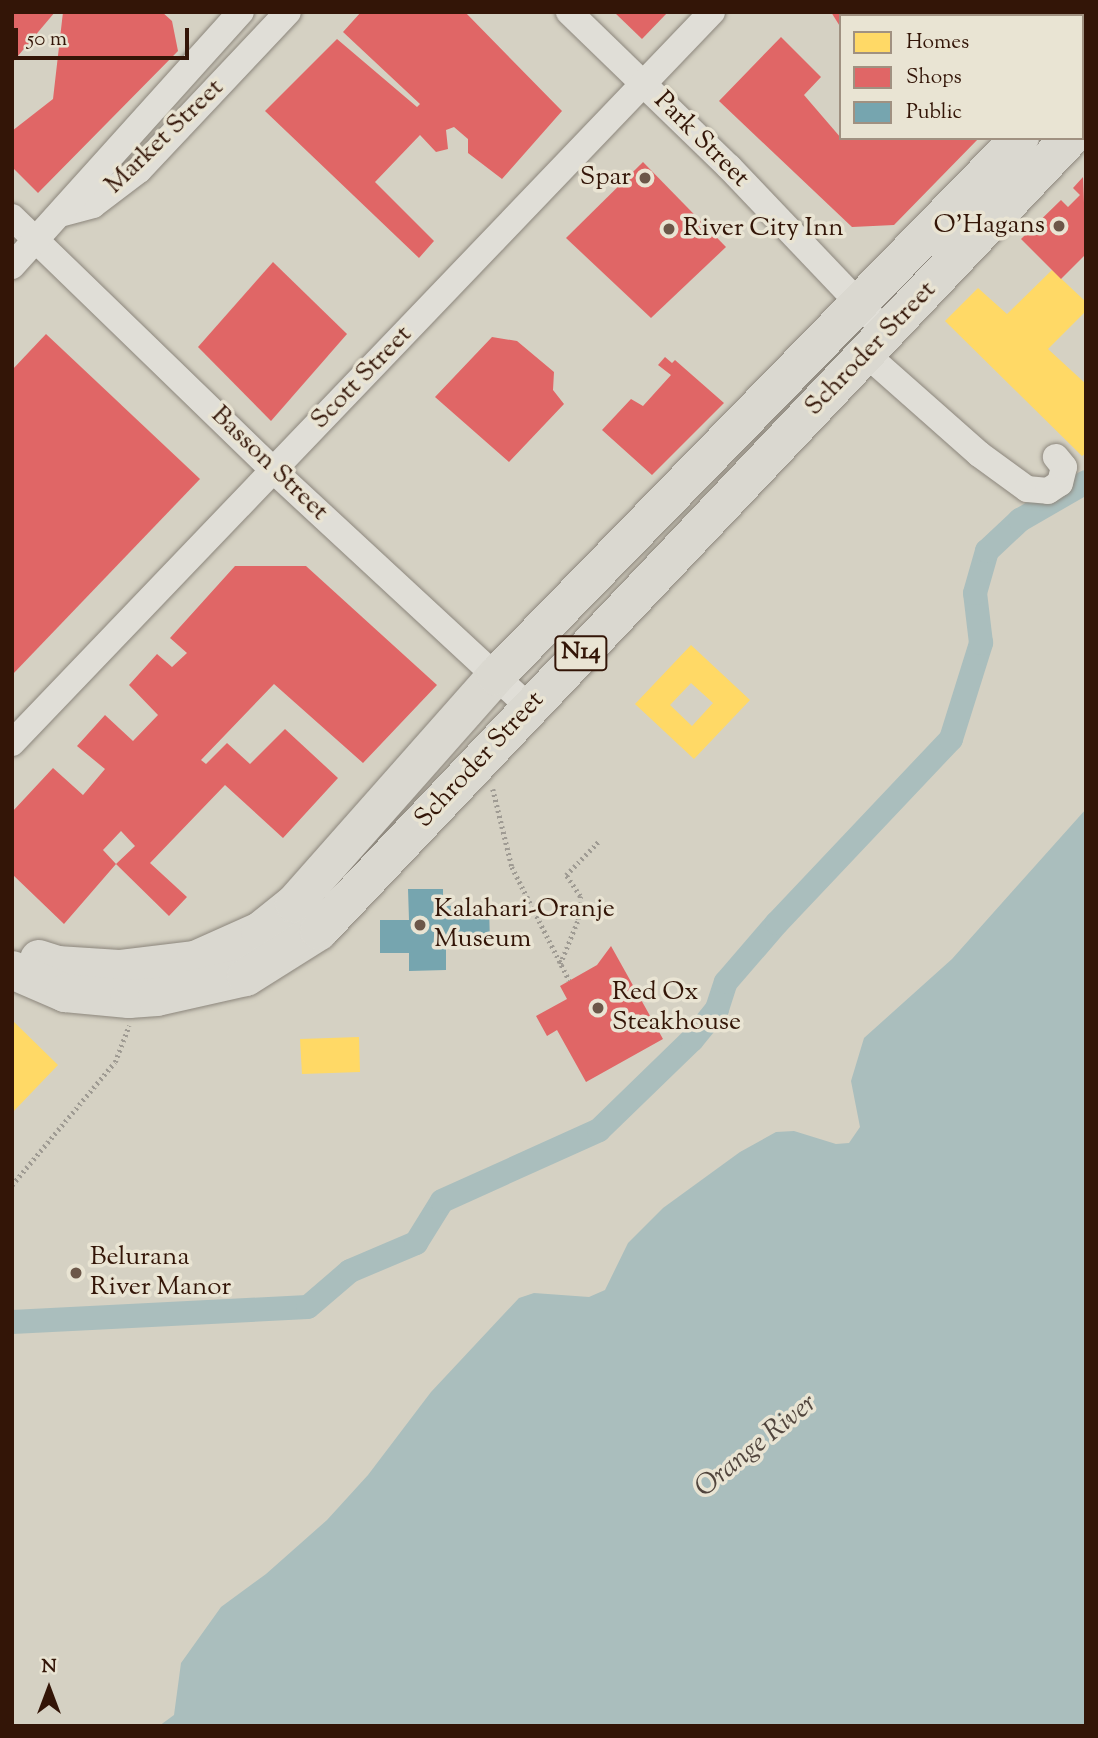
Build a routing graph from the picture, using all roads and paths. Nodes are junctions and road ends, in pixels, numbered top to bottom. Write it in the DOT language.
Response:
graph roads {
  1 [pos="241,12"];
  2 [pos="288,12"];
  3 [pos="569,12"];
  4 [pos="712,12"];
  5 [pos="644,83"];
  6 [pos="1018,140"];
  7 [pos="1068,140"];
  8 [pos="60,214"];
  9 [pos="12,217"];
  10 [pos="36,240"];
  11 [pos="12,266"];
  12 [pos="871,331"];
  13 [pos="1056,457"];
  14 [pos="273,470"];
  15 [pos="496,676"];
  16 [pos="529,707"];
  17 [pos="12,743"];
  18 [pos="490,780"];
  19 [pos="599,841"];
  20 [pos="12,944"];
  21 [pos="560,964"];
  22 [pos="12,970"];
  23 [pos="569,981"];
  1 -- 8 [label="street, Market Street"];
  2 -- 8 [label="street, Market Street"];
  3 -- 5 [label="street, Park Street"];
  4 -- 5 [label="street, Scott Street"];
  5 -- 12 [label="street, Park Street"];
  5 -- 14 [label="street, Scott Street"];
  6 -- 12 [label="highway, Schroder Street / N14"];
  7 -- 12 [label="highway, Schroder Street / N14"];
  8 -- 10 [label="street, Market Street"];
  9 -- 10 [label="street, Basson Street"];
  10 -- 11 [label="street, Market Street"];
  10 -- 14 [label="street, Basson Street"];
  12 -- 13 [label="street, Park Street"];
  12 -- 15 [label="highway, Schroder Street / N14"];
  12 -- 16 [label="highway, Schroder Street / N14"];
  14 -- 15 [label="street, Basson Street"];
  14 -- 17 [label="street, Scott Street"];
  15 -- 16 [label="street, Basson Street"];
  15 -- 20 [label="highway, Schroder Street / N14"];
  16 -- 22 [label="highway, Schroder Street / N14"];
  18 -- 21 [label="path"];
  19 -- 21 [label="path"];
  21 -- 23 [label="path"];
}
